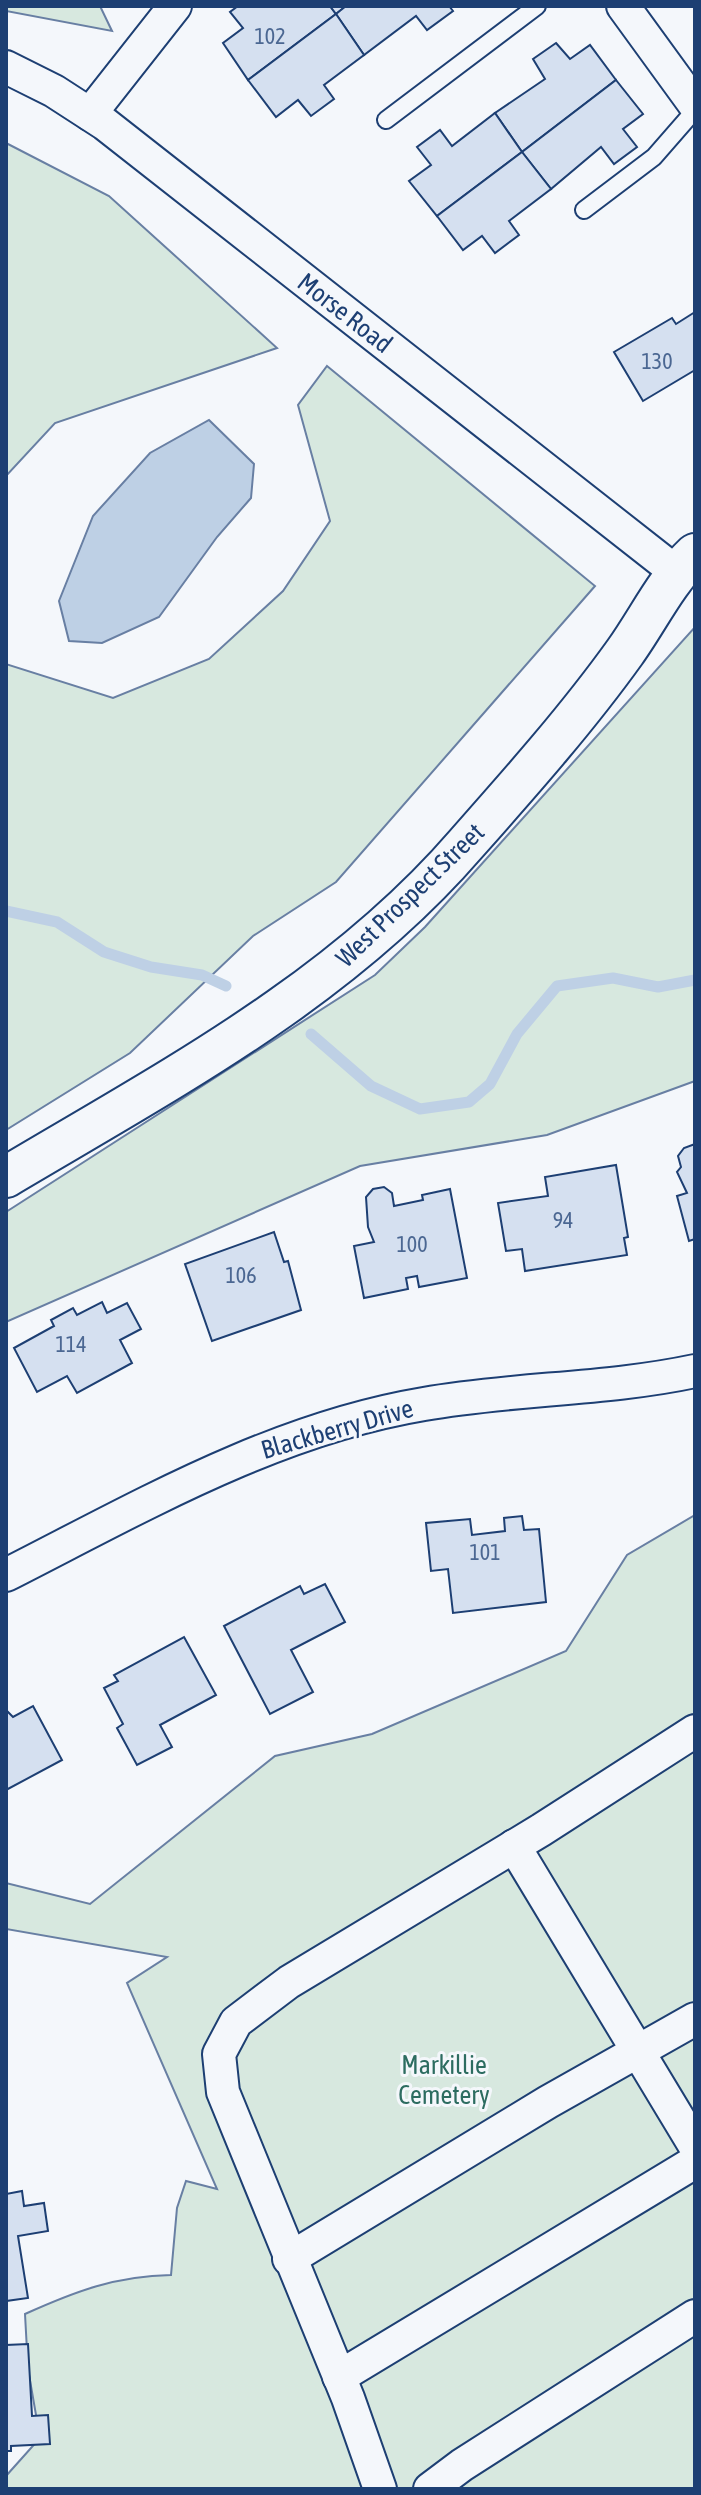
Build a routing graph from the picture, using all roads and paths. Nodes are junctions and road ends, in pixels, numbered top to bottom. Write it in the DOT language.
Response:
graph roads {
  1 [pos="175,6"];
  2 [pos="537,6"];
  3 [pos="623,6"];
  4 [pos="6,67"];
  5 [pos="695,108"];
  6 [pos="90,114"];
  7 [pos="386,120"];
  8 [pos="584,210"];
  9 [pos="686,563"];
  10 [pos="6,1177"];
  11 [pos="695,1371"];
  12 [pos="6,1575"];
  13 [pos="695,1731"];
  14 [pos="514,1846"];
  15 [pos="695,2019"];
  16 [pos="639,2053"];
  17 [pos="695,2146"];
  18 [pos="695,2162"];
  19 [pos="289,2259"];
  20 [pos="695,2316"];
  21 [pos="339,2377"];
  22 [pos="380,2489"];
  23 [pos="430,2489"];
  1 -- 6 [label="street"];
  2 -- 7 [label="lane"];
  3 -- 5 [label="street"];
  4 -- 6 [label="street, Morse Road"];
  5 -- 8 [label="lane"];
  6 -- 9 [label="street, Morse Road"];
  9 -- 10 [label="street, West Prospect Street"];
  11 -- 12 [label="street, Blackberry Drive"];
  13 -- 14 [label="street"];
  14 -- 16 [label="street"];
  14 -- 19 [label="street"];
  15 -- 16 [label="street"];
  16 -- 17 [label="street"];
  16 -- 19 [label="street"];
  18 -- 21 [label="street"];
  19 -- 21 [label="street"];
  20 -- 23 [label="street"];
  21 -- 22 [label="street"];
}
